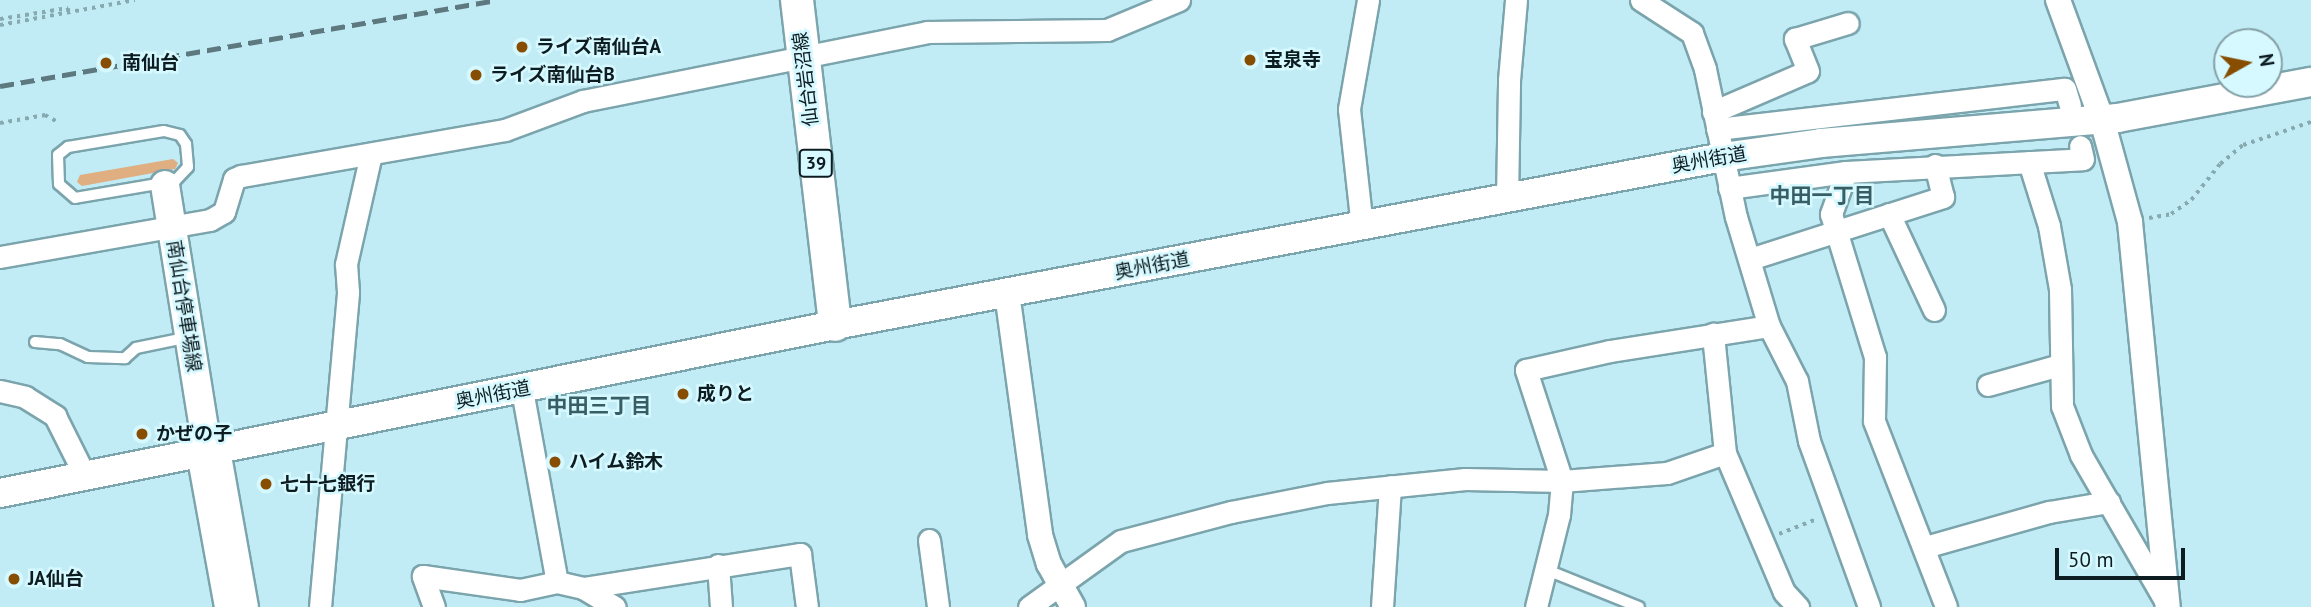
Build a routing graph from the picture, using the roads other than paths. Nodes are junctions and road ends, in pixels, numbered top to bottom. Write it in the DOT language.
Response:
graph roads {
  1 [pos="797,0"];
  2 [pos="1179,0"];
  3 [pos="1368,0"];
  4 [pos="1516,0"];
  5 [pos="1641,0"];
  6 [pos="2058,0"];
  7 [pos="1848,23"];
  8 [pos="804,58"];
  9 [pos="2311,82"];
  10 [pos="2070,105"];
  11 [pos="2110,119"];
  12 [pos="1715,120"];
  13 [pos="2080,146"];
  14 [pos="371,153"];
  15 [pos="1723,157"];
  16 [pos="2029,162"];
  17 [pos="1935,165"];
  18 [pos="1846,172"];
  19 [pos="164,185"];
  20 [pos="1729,188"];
  21 [pos="1507,199"];
  22 [pos="1889,214"];
  23 [pos="171,227"];
  24 [pos="1362,227"];
  25 [pos="1837,229"];
  26 [pos="0,257"];
  27 [pos="1749,259"];
  28 [pos="1007,293"];
  29 [pos="1934,310"];
  30 [pos="835,325"];
  31 [pos="1769,326"];
  32 [pos="1713,334"];
  33 [pos="189,337"];
  34 [pos="36,342"];
  35 [pos="2060,365"];
  36 [pos="1988,384"];
  37 [pos="523,390"];
  38 [pos="0,391"];
  39 [pos="334,426"];
  40 [pos="207,444"];
  41 [pos="1725,453"];
  42 [pos="85,476"];
  43 [pos="1562,481"];
  44 [pos="1390,486"];
  45 [pos="0,493"];
  46 [pos="2109,502"];
  47 [pos="929,540"];
  48 [pos="1925,547"];
  49 [pos="718,565"];
  50 [pos="1547,570"];
  51 [pos="557,582"];
  52 [pos="1058,583"];
  53 [pos="583,588"];
  54 [pos="537,597"];
  55 [pos="2168,606"];
  56 [pos="227,607"];
  57 [pos="246,607"];
  58 [pos="320,607"];
  59 [pos="434,607"];
  60 [pos="615,607"];
  61 [pos="722,607"];
  62 [pos="807,607"];
  63 [pos="938,607"];
  64 [pos="1029,607"];
  65 [pos="1073,607"];
  66 [pos="1382,607"];
  67 [pos="1536,607"];
  68 [pos="1639,607"];
  69 [pos="1798,607"];
  70 [pos="1869,607"];
  71 [pos="1946,607"];
  1 -- 8 [label="main road, 仙台岩沼線 / 39"];
  2 -- 8 [label="street"];
  3 -- 24 [label="street"];
  4 -- 21 [label="street"];
  5 -- 12 [label="street"];
  6 -- 11 [label="street"];
  7 -- 12 [label="street"];
  8 -- 14 [label="street"];
  8 -- 30 [label="main road, 仙台岩沼線 / 39"];
  9 -- 11 [label="main road, 奥州街道"];
  10 -- 12 [label="street"];
  11 -- 15 [label="main road, 奥州街道"];
  11 -- 55 [label="street"];
  12 -- 15 [label="street"];
  13 -- 16 [label="street"];
  14 -- 23 [label="street"];
  14 -- 39 [label="street"];
  15 -- 20 [label="street"];
  15 -- 21 [label="main road, 奥州街道"];
  16 -- 17 [label="street"];
  16 -- 35 [label="street"];
  17 -- 18 [label="street"];
  17 -- 22 [label="street"];
  18 -- 20 [label="street"];
  18 -- 25 [label="street"];
  19 -- 19 [label="lane"];
  19 -- 23 [label="main road, 南仙台停車場線"];
  20 -- 27 [label="street"];
  21 -- 24 [label="main road, 奥州街道"];
  22 -- 25 [label="street"];
  22 -- 29 [label="street"];
  23 -- 26 [label="street"];
  23 -- 33 [label="main road, 南仙台停車場線"];
  24 -- 28 [label="main road, 奥州街道"];
  25 -- 27 [label="street"];
  25 -- 48 [label="street"];
  27 -- 31 [label="street"];
  28 -- 30 [label="main road, 奥州街道"];
  28 -- 52 [label="street"];
  30 -- 37 [label="main road, 奥州街道"];
  31 -- 32 [label="street"];
  31 -- 70 [label="street"];
  32 -- 41 [label="street"];
  32 -- 43 [label="street"];
  33 -- 34 [label="lane"];
  33 -- 40 [label="main road, 南仙台停車場線"];
  35 -- 36 [label="street"];
  35 -- 46 [label="street"];
  37 -- 39 [label="main road, 奥州街道"];
  37 -- 51 [label="street"];
  38 -- 42 [label="street"];
  39 -- 40 [label="main road, 奥州街道"];
  39 -- 58 [label="street"];
  40 -- 42 [label="main road, 奥州街道"];
  40 -- 56 [label="street"];
  40 -- 57 [label="street"];
  41 -- 43 [label="street"];
  41 -- 69 [label="street"];
  42 -- 45 [label="main road, 奥州街道"];
  43 -- 44 [label="street"];
  43 -- 50 [label="street"];
  44 -- 52 [label="street"];
  44 -- 66 [label="street"];
  46 -- 48 [label="street"];
  46 -- 55 [label="street"];
  47 -- 63 [label="street"];
  48 -- 71 [label="street"];
  49 -- 53 [label="street"];
  49 -- 61 [label="street"];
  49 -- 62 [label="street"];
  50 -- 67 [label="street"];
  50 -- 68 [label="lane"];
  51 -- 53 [label="street"];
  51 -- 54 [label="street"];
  52 -- 64 [label="street"];
  52 -- 65 [label="street"];
  53 -- 60 [label="street"];
  54 -- 59 [label="street"];
}
